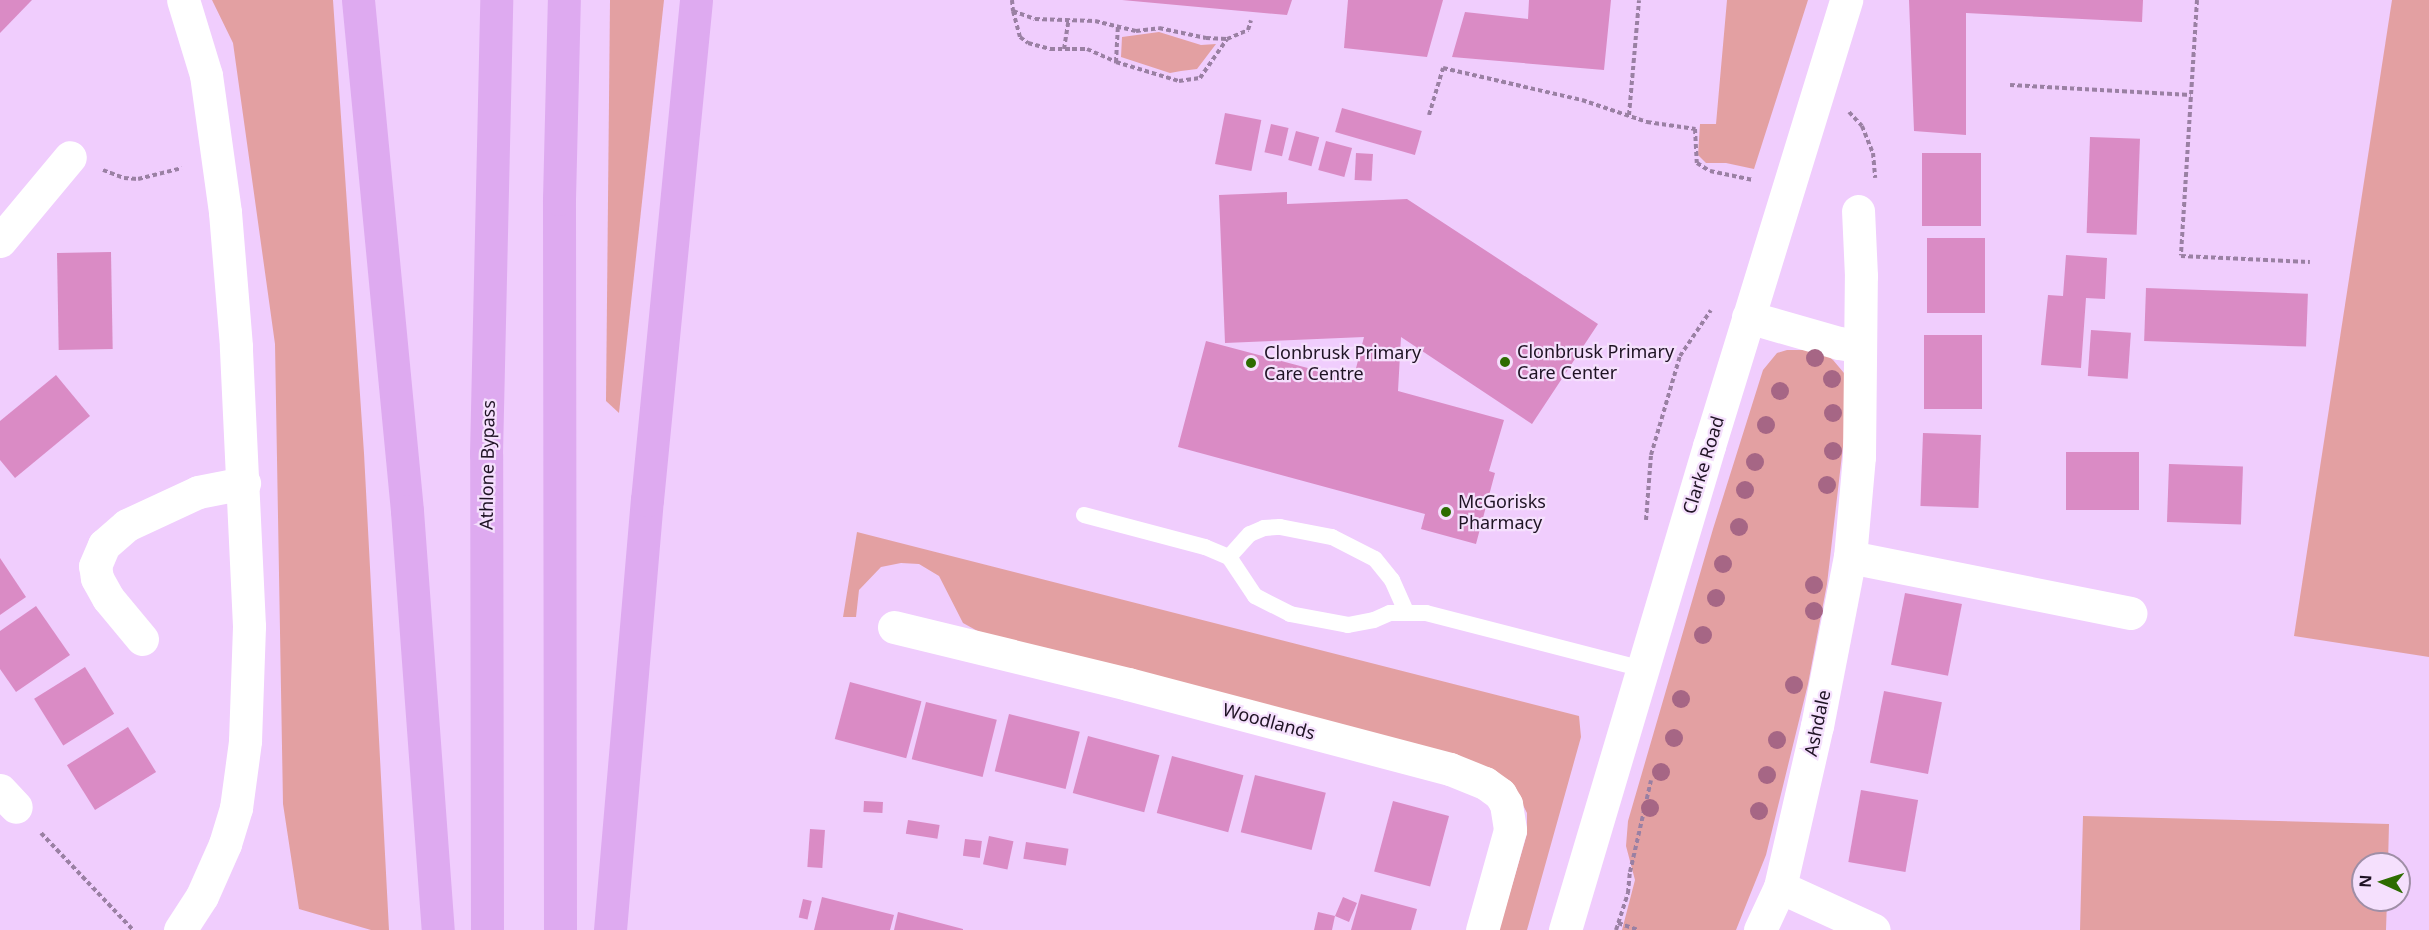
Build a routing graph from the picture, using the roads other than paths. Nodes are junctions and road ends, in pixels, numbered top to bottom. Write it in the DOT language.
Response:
graph roads {
  1 [pos="183,0"];
  2 [pos="358,0"];
  3 [pos="495,0"];
  4 [pos="564,0"];
  5 [pos="696,0"];
  6 [pos="1845,1"];
  7 [pos="70,157"];
  8 [pos="1858,212"];
  9 [pos="0,241"];
  10 [pos="1748,317"];
  11 [pos="1859,346"];
  12 [pos="243,483"];
  13 [pos="1084,515"];
  14 [pos="1229,557"];
  15 [pos="1850,557"];
  16 [pos="1406,612"];
  17 [pos="2130,614"];
  18 [pos="894,627"];
  19 [pos="142,639"];
  20 [pos="1642,669"];
  21 [pos="1780,887"];
  22 [pos="180,930"];
  23 [pos="438,930"];
  24 [pos="487,930"];
  25 [pos="560,930"];
  26 [pos="610,930"];
  27 [pos="1482,930"];
  28 [pos="1565,930"];
  29 [pos="1760,930"];
  30 [pos="1874,930"];
  1 -- 12 [label="street"];
  2 -- 23 [label="highway"];
  3 -- 24 [label="highway, Athlone Bypass"];
  4 -- 25 [label="highway"];
  5 -- 26 [label="highway"];
  6 -- 10 [label="street, Clarke Road"];
  7 -- 9 [label="street"];
  8 -- 11 [label="street, Ashdale"];
  10 -- 11 [label="street"];
  10 -- 20 [label="street, Clarke Road"];
  11 -- 15 [label="street, Ashdale"];
  12 -- 19 [label="street"];
  12 -- 22 [label="street"];
  13 -- 14 [label="lane"];
  14 -- 16 [label="lane"];
  14 -- 16 [label="lane"];
  15 -- 17 [label="street"];
  15 -- 21 [label="street, Ashdale"];
  16 -- 20 [label="lane"];
  18 -- 27 [label="street, Woodlands"];
  20 -- 28 [label="street, Clarke Road"];
  21 -- 29 [label="street, Ashdale"];
  21 -- 30 [label="street"];
}
